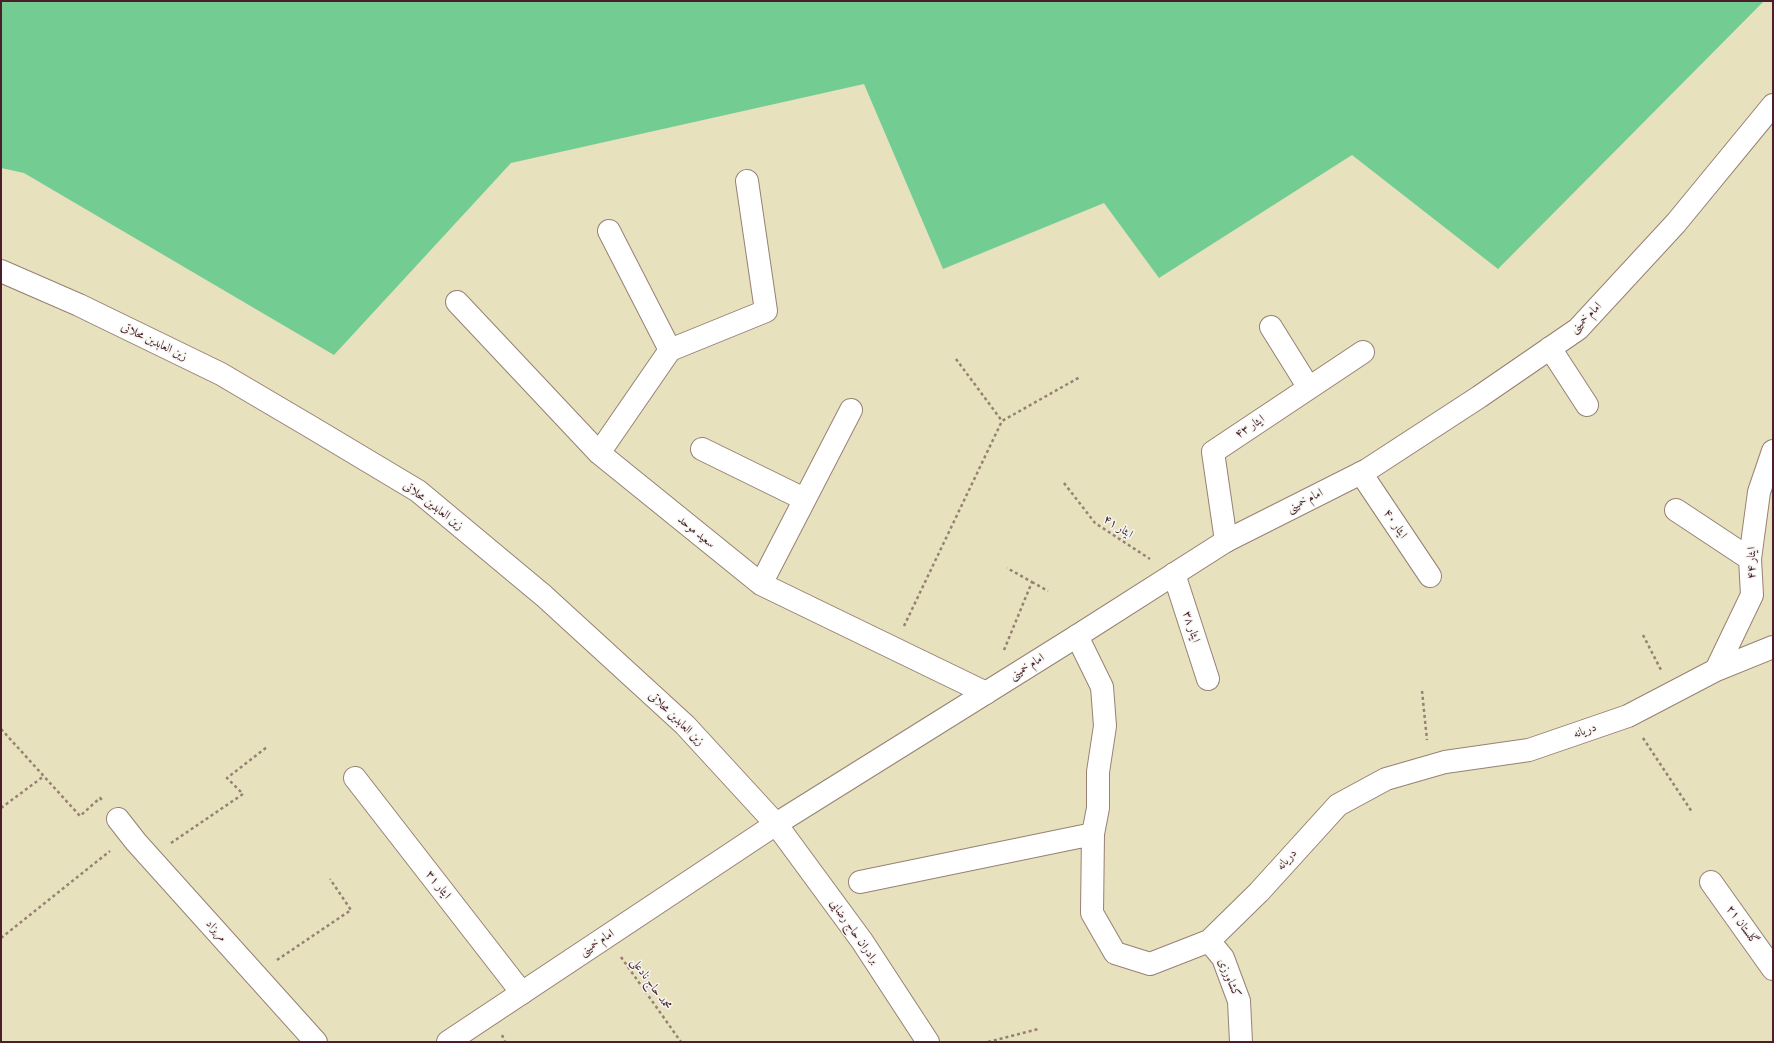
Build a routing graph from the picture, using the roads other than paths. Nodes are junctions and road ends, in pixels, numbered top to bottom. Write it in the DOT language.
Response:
graph roads {
  1 [pos="1773,105"];
  2 [pos="746,181"];
  3 [pos="609,231"];
  4 [pos="1,271"];
  5 [pos="457,302"];
  6 [pos="1271,327"];
  7 [pos="1550,348"];
  8 [pos="670,350"];
  9 [pos="1363,352"];
  10 [pos="1309,388"];
  11 [pos="1587,405"];
  12 [pos="851,410"];
  13 [pos="702,449"];
  14 [pos="1773,451"];
  15 [pos="599,453"];
  16 [pos="1361,473"];
  17 [pos="804,499"];
  18 [pos="1676,510"];
  19 [pos="1226,541"];
  20 [pos="1750,559"];
  21 [pos="1174,574"];
  22 [pos="1430,576"];
  23 [pos="761,584"];
  24 [pos="1077,636"];
  25 [pos="1773,647"];
  26 [pos="1716,670"];
  27 [pos="1208,680"];
  28 [pos="986,693"];
  29 [pos="355,778"];
  30 [pos="776,824"];
  31 [pos="124,827"];
  32 [pos="1094,834"];
  33 [pos="860,882"];
  34 [pos="1711,882"];
  35 [pos="1209,942"];
  36 [pos="1773,969"];
  37 [pos="522,993"];
  38 [pos="316,1042"];
  39 [pos="448,1042"];
  40 [pos="928,1042"];
  41 [pos="1241,1042"];
  1 -- 7 [label="street, امام خمینی"];
  2 -- 8 [label="street"];
  3 -- 8 [label="street"];
  4 -- 30 [label="street, زین العابدین محلاتی"];
  5 -- 15 [label="street, سعید موحد"];
  6 -- 10 [label="street"];
  7 -- 11 [label="street"];
  7 -- 16 [label="street, امام خمینی"];
  8 -- 15 [label="street"];
  9 -- 10 [label="street, ایثار ۴۳"];
  10 -- 19 [label="street, ایثار ۴۳"];
  12 -- 17 [label="street"];
  13 -- 17 [label="street"];
  14 -- 20 [label="street, ایثار ۴۴"];
  15 -- 23 [label="street, سعید موحد"];
  16 -- 19 [label="street, امام خمینی"];
  16 -- 22 [label="street, ایثار ۴۰"];
  17 -- 23 [label="street"];
  18 -- 20 [label="street"];
  19 -- 21 [label="street, امام خمینی"];
  20 -- 26 [label="street, ایثار ۴۴"];
  21 -- 24 [label="street, امام خمینی"];
  21 -- 27 [label="street, ایثار ۳۸"];
  23 -- 28 [label="street, سعید موحد"];
  24 -- 28 [label="street, امام خمینی"];
  24 -- 32 [label="street, دریانه"];
  25 -- 26 [label="street, دریانه"];
  26 -- 35 [label="street, دریانه"];
  28 -- 30 [label="street, امام خمینی"];
  29 -- 37 [label="street, ایثار ۳۱"];
  30 -- 37 [label="street, امام خمینی"];
  30 -- 40 [label="street, برادران حاج رضایی"];
  31 -- 38 [label="street, مریزاد"];
  32 -- 33 [label="street"];
  32 -- 35 [label="street, دریانه"];
  34 -- 36 [label="street, گلستان ۲۱"];
  35 -- 41 [label="street, کشاورزی"];
  37 -- 39 [label="street, امام خمینی"];
}
